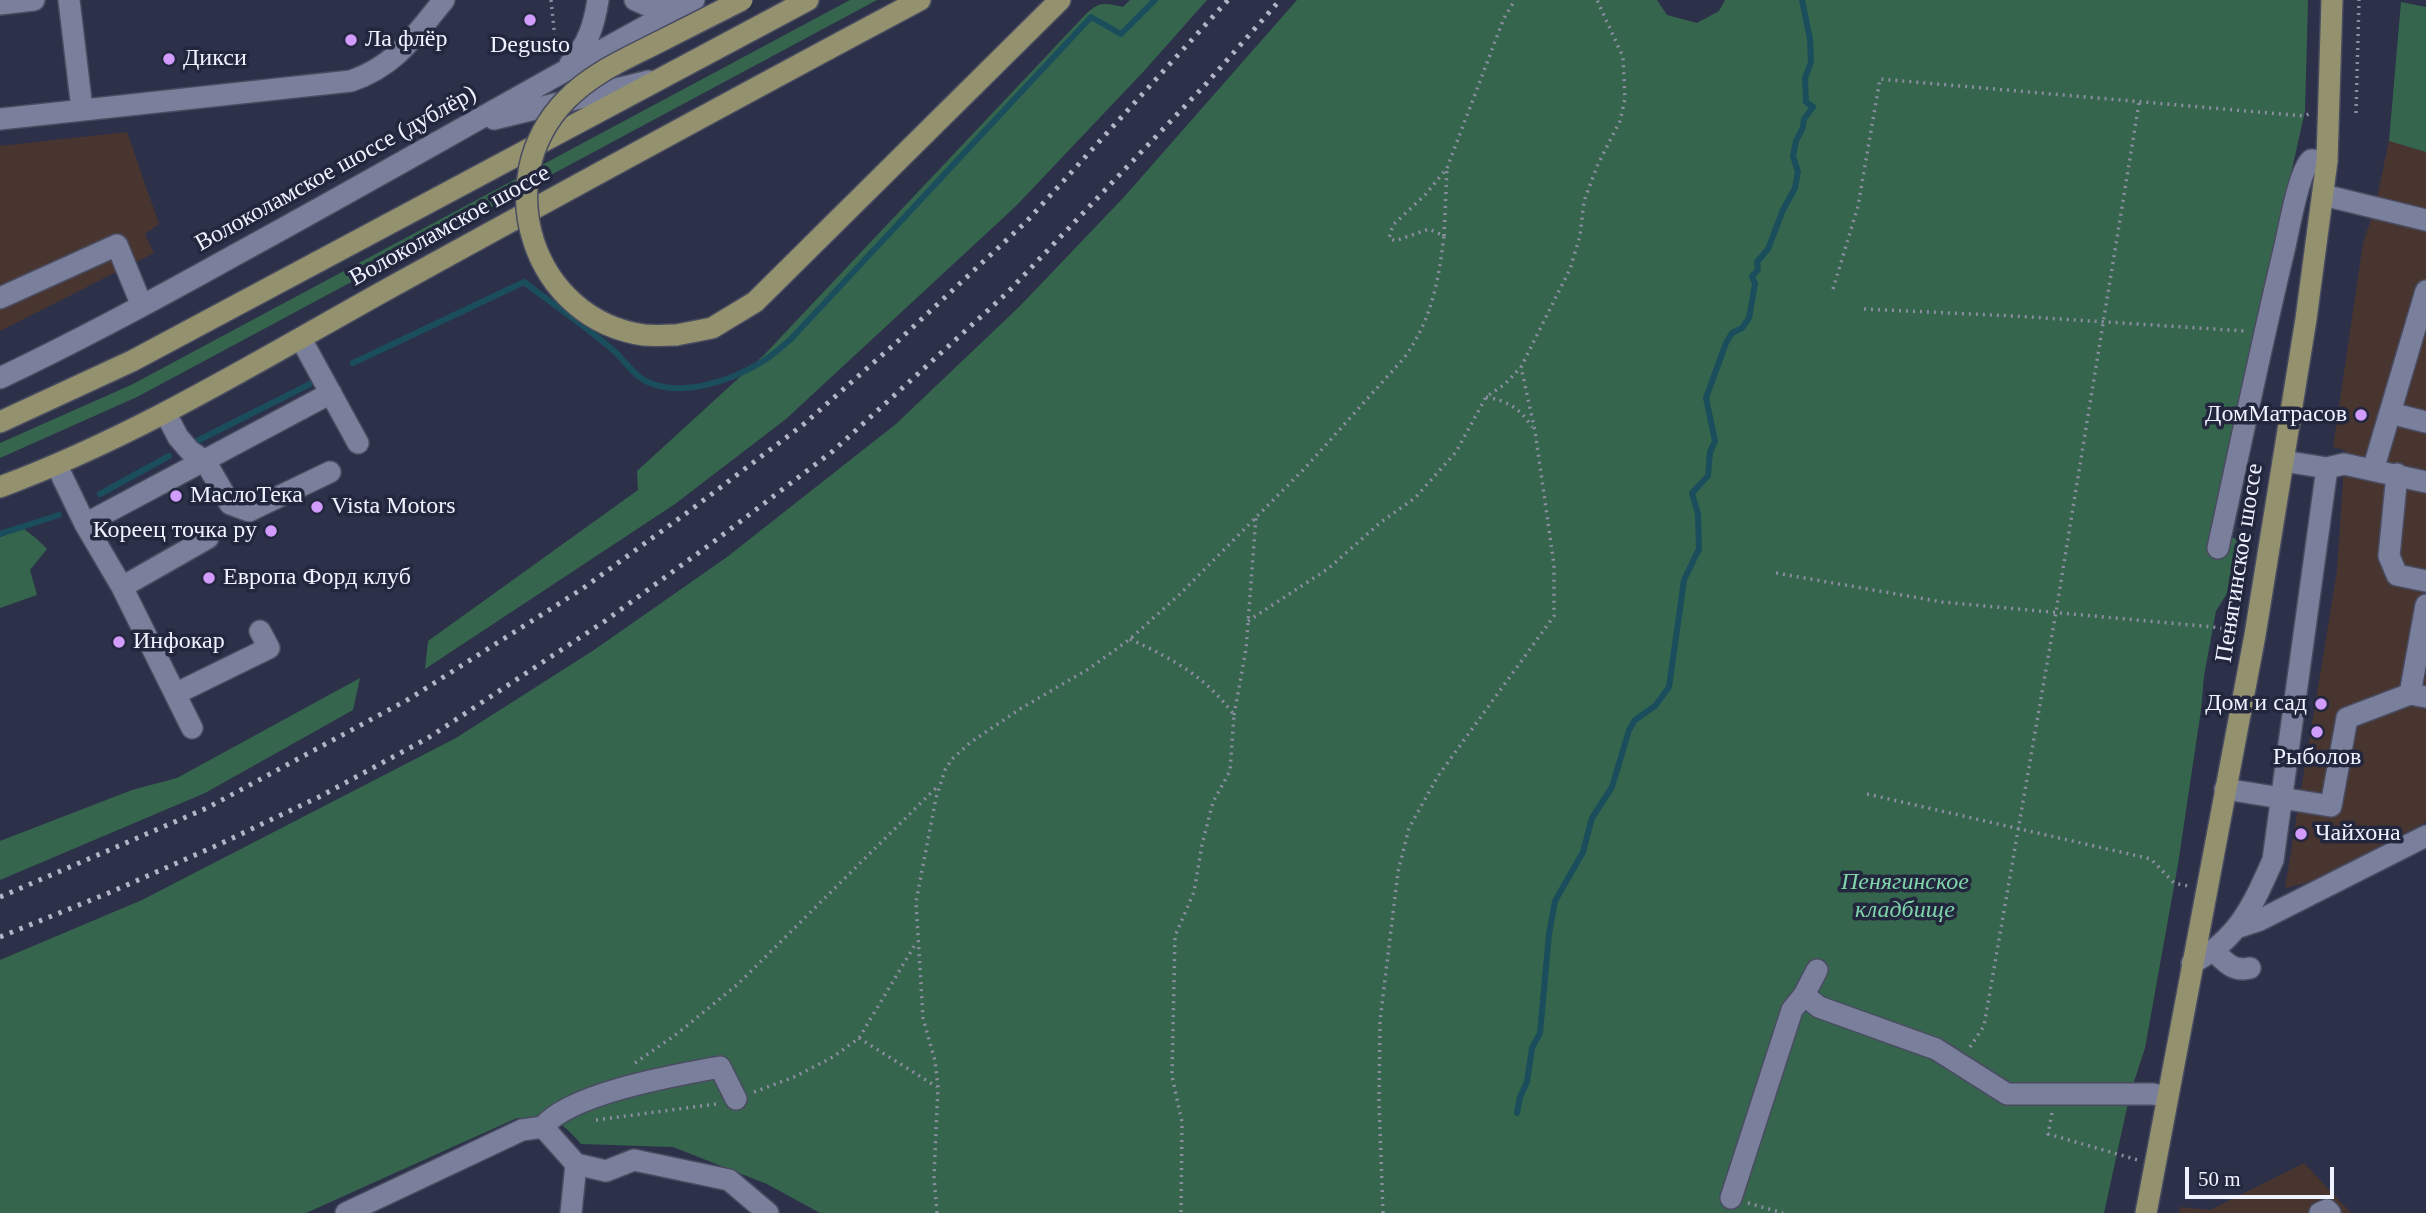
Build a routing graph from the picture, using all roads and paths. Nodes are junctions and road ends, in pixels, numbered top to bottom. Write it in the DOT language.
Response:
graph roads {
  1 [pos="34,0"];
  2 [pos="69,0"];
  3 [pos="444,0"];
  4 [pos="551,0"];
  5 [pos="598,0"];
  6 [pos="635,0"];
  7 [pos="742,0"];
  8 [pos="808,0"];
  9 [pos="920,0"];
  10 [pos="1060,0"];
  11 [pos="1515,0"];
  12 [pos="1597,0"];
  13 [pos="2332,0"];
  14 [pos="2359,0"];
  15 [pos="690,2"];
  16 [pos="0,4"];
  17 [pos="559,65"];
  18 [pos="662,78"];
  19 [pos="2139,103"];
  20 [pos="82,109"];
  21 [pos="2314,111"];
  22 [pos="2356,113"];
  23 [pos="0,119"];
  24 [pos="468,125"];
  25 [pos="2327,161"];
  26 [pos="1447,168"];
  27 [pos="2323,195"];
  28 [pos="2426,220"];
  29 [pos="1444,236"];
  30 [pos="1833,289"];
  31 [pos="2426,291"];
  32 [pos="0,298"];
  33 [pos="142,306"];
  34 [pos="1864,309"];
  35 [pos="2423,312"];
  36 [pos="2104,322"];
  37 [pos="2265,331"];
  38 [pos="301,339"];
  39 [pos="1521,368"];
  40 [pos="0,378"];
  41 [pos="331,393"];
  42 [pos="1486,397"];
  43 [pos="2390,413"];
  44 [pos="166,414"];
  45 [pos="0,422"];
  46 [pos="2426,422"];
  47 [pos="1535,431"];
  48 [pos="358,443"];
  49 [pos="205,461"];
  50 [pos="2283,461"];
  51 [pos="57,466"];
  52 [pos="2327,468"];
  53 [pos="2373,470"];
  54 [pos="330,472"];
  55 [pos="2397,474"];
  56 [pos="2426,482"];
  57 [pos="0,487"];
  58 [pos="1256,517"];
  59 [pos="85,524"];
  60 [pos="208,538"];
  61 [pos="2218,548"];
  62 [pos="1776,573"];
  63 [pos="2426,581"];
  64 [pos="122,587"];
  65 [pos="2426,605"];
  66 [pos="2056,612"];
  67 [pos="1248,621"];
  68 [pos="260,631"];
  69 [pos="2234,631"];
  70 [pos="1130,639"];
  71 [pos="175,694"];
  72 [pos="2418,696"];
  73 [pos="1234,715"];
  74 [pos="192,728"];
  75 [pos="940,784"];
  76 [pos="2225,789"];
  77 [pos="1867,794"];
  78 [pos="2282,797"];
  79 [pos="2018,828"];
  80 [pos="2426,836"];
  81 [pos="2193,887"];
  82 [pos="2236,928"];
  83 [pos="917,941"];
  84 [pos="2214,951"];
  85 [pos="2192,962"];
  86 [pos="2250,968"];
  87 [pos="1817,970"];
  88 [pos="1804,995"];
  89 [pos="859,1038"];
  90 [pos="1959,1063"];
  91 [pos="630,1065"];
  92 [pos="938,1087"];
  93 [pos="2054,1094"];
  94 [pos="2167,1097"];
  95 [pos="736,1099"];
  96 [pos="593,1121"];
  97 [pos="543,1127"];
  98 [pos="2134,1159"];
  99 [pos="576,1164"];
  100 [pos="1731,1198"];
  101 [pos="346,1213"];
  102 [pos="571,1213"];
  103 [pos="768,1213"];
  104 [pos="937,1213"];
  105 [pos="1181,1213"];
  106 [pos="1383,1213"];
  107 [pos="1783,1213"];
  108 [pos="2146,1213"];
  109 [pos="2320,1213"];
  110 [pos="2330,1213"];
  1 -- 16 [label="street"];
  2 -- 20 [label="street"];
  3 -- 20 [label="street"];
  4 -- 17 [label="path"];
  5 -- 17 [label="street"];
  6 -- 15 [label="street"];
  7 -- 10 [label="main road, bridge"];
  8 -- 18 [label="main road, Волоколамское шоссе"];
  9 -- 38 [label="main road, Волоколамское шоссе"];
  11 -- 26 [label="path"];
  12 -- 39 [label="path"];
  13 -- 25 [label="main road, Пенягинское шоссе"];
  14 -- 22 [label="path"];
  15 -- 17 [label="street, Волоколамское шоссе (дублёр)"];
  17 -- 24 [label="street, Волоколамское шоссе (дублёр)"];
  18 -- 24 [label="street"];
  18 -- 45 [label="main road, Волоколамское шоссе"];
  19 -- 21 [label="path"];
  19 -- 30 [label="path"];
  19 -- 36 [label="path"];
  20 -- 23 [label="street"];
  24 -- 33 [label="street, Волоколамское шоссе (дублёр)"];
  25 -- 27 [label="main road, Пенягинское шоссе"];
  25 -- 37 [label="street"];
  26 -- 29 [label="path"];
  26 -- 29 [label="path"];
  27 -- 28 [label="street"];
  27 -- 50 [label="main road, Пенягинское шоссе"];
  29 -- 58 [label="path"];
  31 -- 35 [label="street"];
  32 -- 33 [label="street"];
  33 -- 40 [label="street, Волоколамское шоссе (дублёр)"];
  34 -- 36 [label="path"];
  35 -- 43 [label="street"];
  36 -- 37 [label="path"];
  36 -- 66 [label="path"];
  37 -- 61 [label="street"];
  38 -- 41 [label="street"];
  38 -- 44 [label="main road, Волоколамское шоссе"];
  39 -- 42 [label="path"];
  39 -- 47 [label="path"];
  41 -- 48 [label="street"];
  41 -- 49 [label="street"];
  42 -- 47 [label="path"];
  42 -- 67 [label="path"];
  43 -- 46 [label="street"];
  43 -- 53 [label="street"];
  44 -- 49 [label="street"];
  44 -- 51 [label="main road, Волоколамское шоссе"];
  47 -- 106 [label="path"];
  49 -- 54 [label="street"];
  49 -- 59 [label="street"];
  50 -- 52 [label="street"];
  50 -- 76 [label="main road, Пенягинское шоссе"];
  51 -- 57 [label="main road, Волоколамское шоссе"];
  51 -- 59 [label="street"];
  52 -- 53 [label="street"];
  52 -- 78 [label="street"];
  53 -- 55 [label="street"];
  55 -- 56 [label="street"];
  55 -- 63 [label="street"];
  58 -- 67 [label="path"];
  58 -- 70 [label="path"];
  59 -- 64 [label="street"];
  60 -- 64 [label="street"];
  62 -- 66 [label="path"];
  64 -- 71 [label="street"];
  65 -- 72 [label="street"];
  66 -- 69 [label="path"];
  66 -- 79 [label="path"];
  67 -- 73 [label="path"];
  68 -- 71 [label="street"];
  70 -- 73 [label="path"];
  70 -- 75 [label="path"];
  71 -- 74 [label="street"];
  72 -- 78 [label="street"];
  73 -- 105 [label="path"];
  75 -- 83 [label="path"];
  75 -- 91 [label="path"];
  76 -- 78 [label="street"];
  76 -- 85 [label="main road, Пенягинское шоссе"];
  77 -- 79 [label="path"];
  78 -- 82 [label="street"];
  79 -- 81 [label="path"];
  79 -- 90 [label="path"];
  80 -- 82 [label="street"];
  82 -- 84 [label="street"];
  83 -- 89 [label="path"];
  83 -- 92 [label="path"];
  84 -- 85 [label="street"];
  84 -- 86 [label="street"];
  85 -- 94 [label="main road, Пенягинское шоссе"];
  87 -- 88 [label="street"];
  88 -- 90 [label="street"];
  88 -- 100 [label="street"];
  89 -- 92 [label="path"];
  89 -- 95 [label="path"];
  90 -- 93 [label="street"];
  92 -- 104 [label="path"];
  93 -- 94 [label="street"];
  93 -- 98 [label="path"];
  94 -- 108 [label="main road, Пенягинское шоссе"];
  95 -- 96 [label="path"];
  95 -- 97 [label="street"];
  97 -- 99 [label="street"];
  97 -- 101 [label="street"];
  99 -- 102 [label="street"];
  99 -- 103 [label="street"];
  100 -- 107 [label="path"];
  109 -- 110 [label="street"];
}
